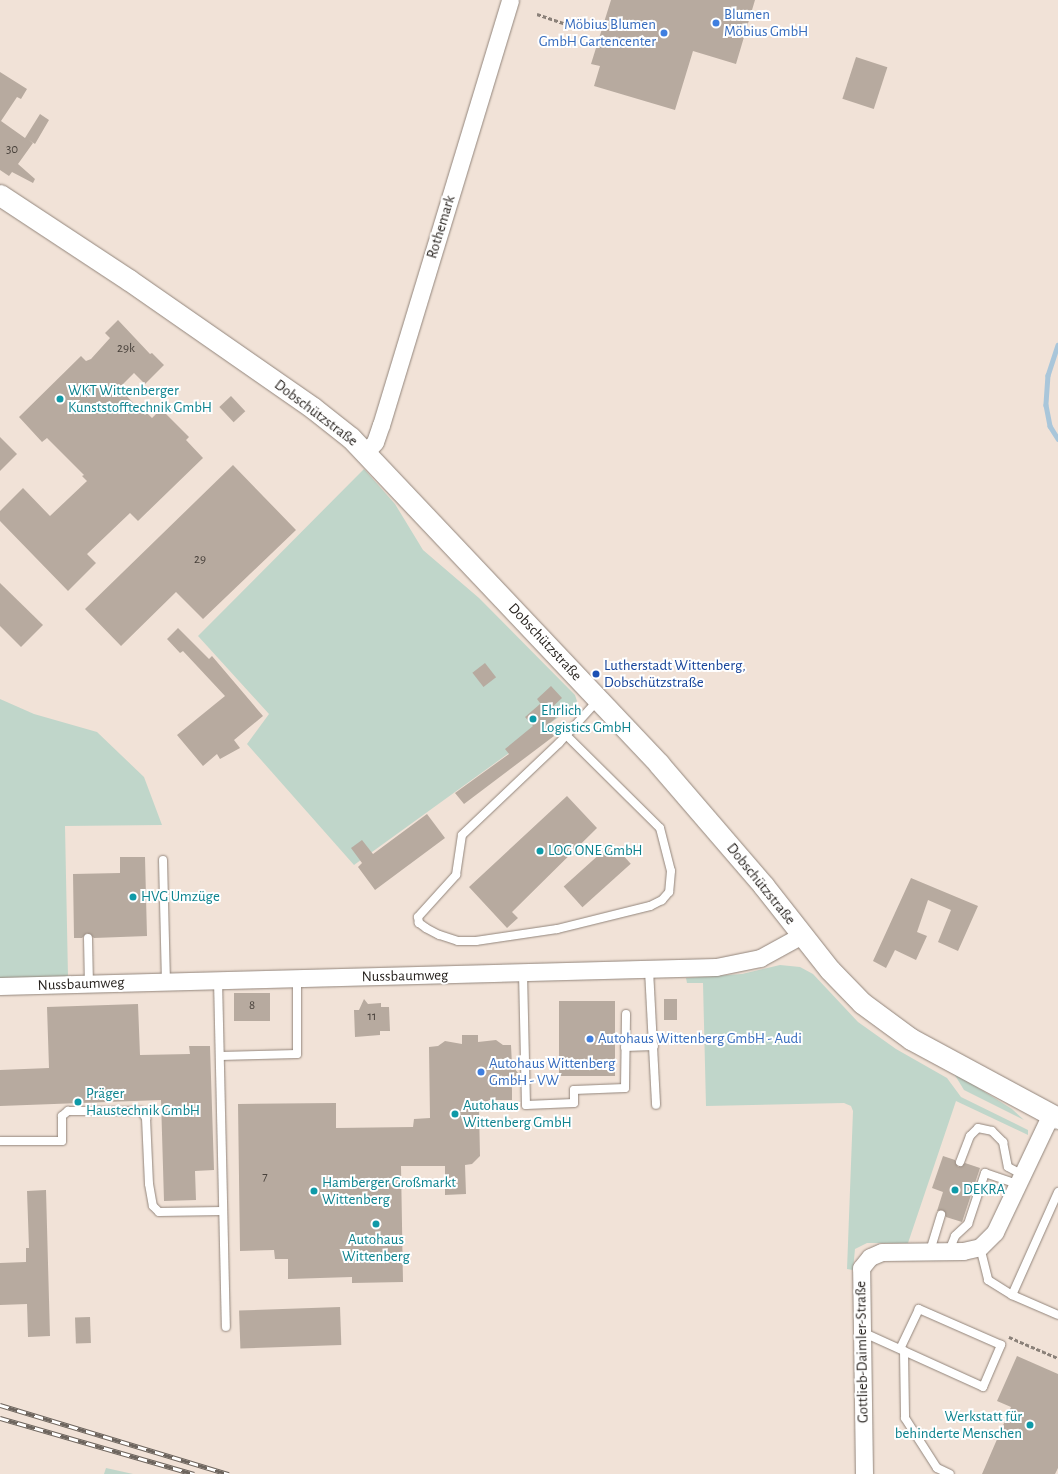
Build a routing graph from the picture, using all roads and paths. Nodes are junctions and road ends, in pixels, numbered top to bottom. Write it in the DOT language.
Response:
graph roads {
  1 [pos="510,0"];
  2 [pos="538,14"];
  3 [pos="572,26"];
  4 [pos="0,195"];
  5 [pos="366,452"];
  6 [pos="599,700"];
  7 [pos="566,735"];
  8 [pos="163,860"];
  9 [pos="802,935"];
  10 [pos="88,938"];
  11 [pos="649,970"];
  12 [pos="523,973"];
  13 [pos="297,978"];
  14 [pos="218,980"];
  15 [pos="166,982"];
  16 [pos="89,984"];
  17 [pos="0,986"];
  18 [pos="626,1014"];
  19 [pos="625,1046"];
  20 [pos="654,1046"];
  21 [pos="220,1056"];
  22 [pos="656,1105"];
  23 [pos="1054,1116"];
  24 [pos="0,1141"];
  25 [pos="960,1162"];
  26 [pos="1019,1179"];
  27 [pos="1058,1192"];
  28 [pos="222,1211"];
  29 [pos="942,1215"];
  30 [pos="980,1247"];
  31 [pos="930,1251"];
  32 [pos="949,1251"];
  33 [pos="1012,1295"];
  34 [pos="1058,1315"];
  35 [pos="226,1327"];
  36 [pos="862,1332"];
  37 [pos="1001,1345"];
  38 [pos="902,1350"];
  39 [pos="1058,1358"];
  40 [pos="864,1474"];
  41 [pos="950,1474"];
  1 -- 5 [label="street, Rothemark"];
  2 -- 3 [label="path"];
  4 -- 5 [label="street, Dobschützstraße"];
  5 -- 6 [label="street, Dobschützstraße"];
  6 -- 7 [label="lane"];
  6 -- 9 [label="street, Dobschützstraße"];
  7 -- 7 [label="lane"];
  8 -- 15 [label="lane"];
  9 -- 11 [label="street, Nussbaumweg"];
  9 -- 23 [label="street, Dobschützstraße"];
  10 -- 16 [label="lane"];
  11 -- 12 [label="street, Nussbaumweg"];
  11 -- 20 [label="lane"];
  12 -- 13 [label="street, Nussbaumweg"];
  12 -- 19 [label="lane"];
  13 -- 14 [label="street, Nussbaumweg"];
  13 -- 21 [label="lane"];
  14 -- 15 [label="street, Nussbaumweg"];
  14 -- 21 [label="lane"];
  15 -- 16 [label="street, Nussbaumweg"];
  16 -- 17 [label="street, Nussbaumweg"];
  18 -- 19 [label="lane"];
  19 -- 20 [label="lane"];
  20 -- 22 [label="lane"];
  21 -- 28 [label="lane"];
  23 -- 26 [label="street"];
  24 -- 28 [label="lane"];
  25 -- 26 [label="lane"];
  26 -- 30 [label="street"];
  26 -- 32 [label="lane"];
  27 -- 33 [label="lane"];
  28 -- 35 [label="lane"];
  29 -- 31 [label="lane"];
  30 -- 32 [label="street, Gottlieb-Daimler-Straße"];
  30 -- 33 [label="lane"];
  31 -- 32 [label="street, Gottlieb-Daimler-Straße"];
  31 -- 36 [label="street, Gottlieb-Daimler-Straße"];
  33 -- 34 [label="lane"];
  36 -- 38 [label="lane"];
  36 -- 40 [label="street, Gottlieb-Daimler-Straße"];
  37 -- 38 [label="lane"];
  37 -- 38 [label="lane"];
  37 -- 39 [label="path"];
  38 -- 41 [label="lane"];
}
